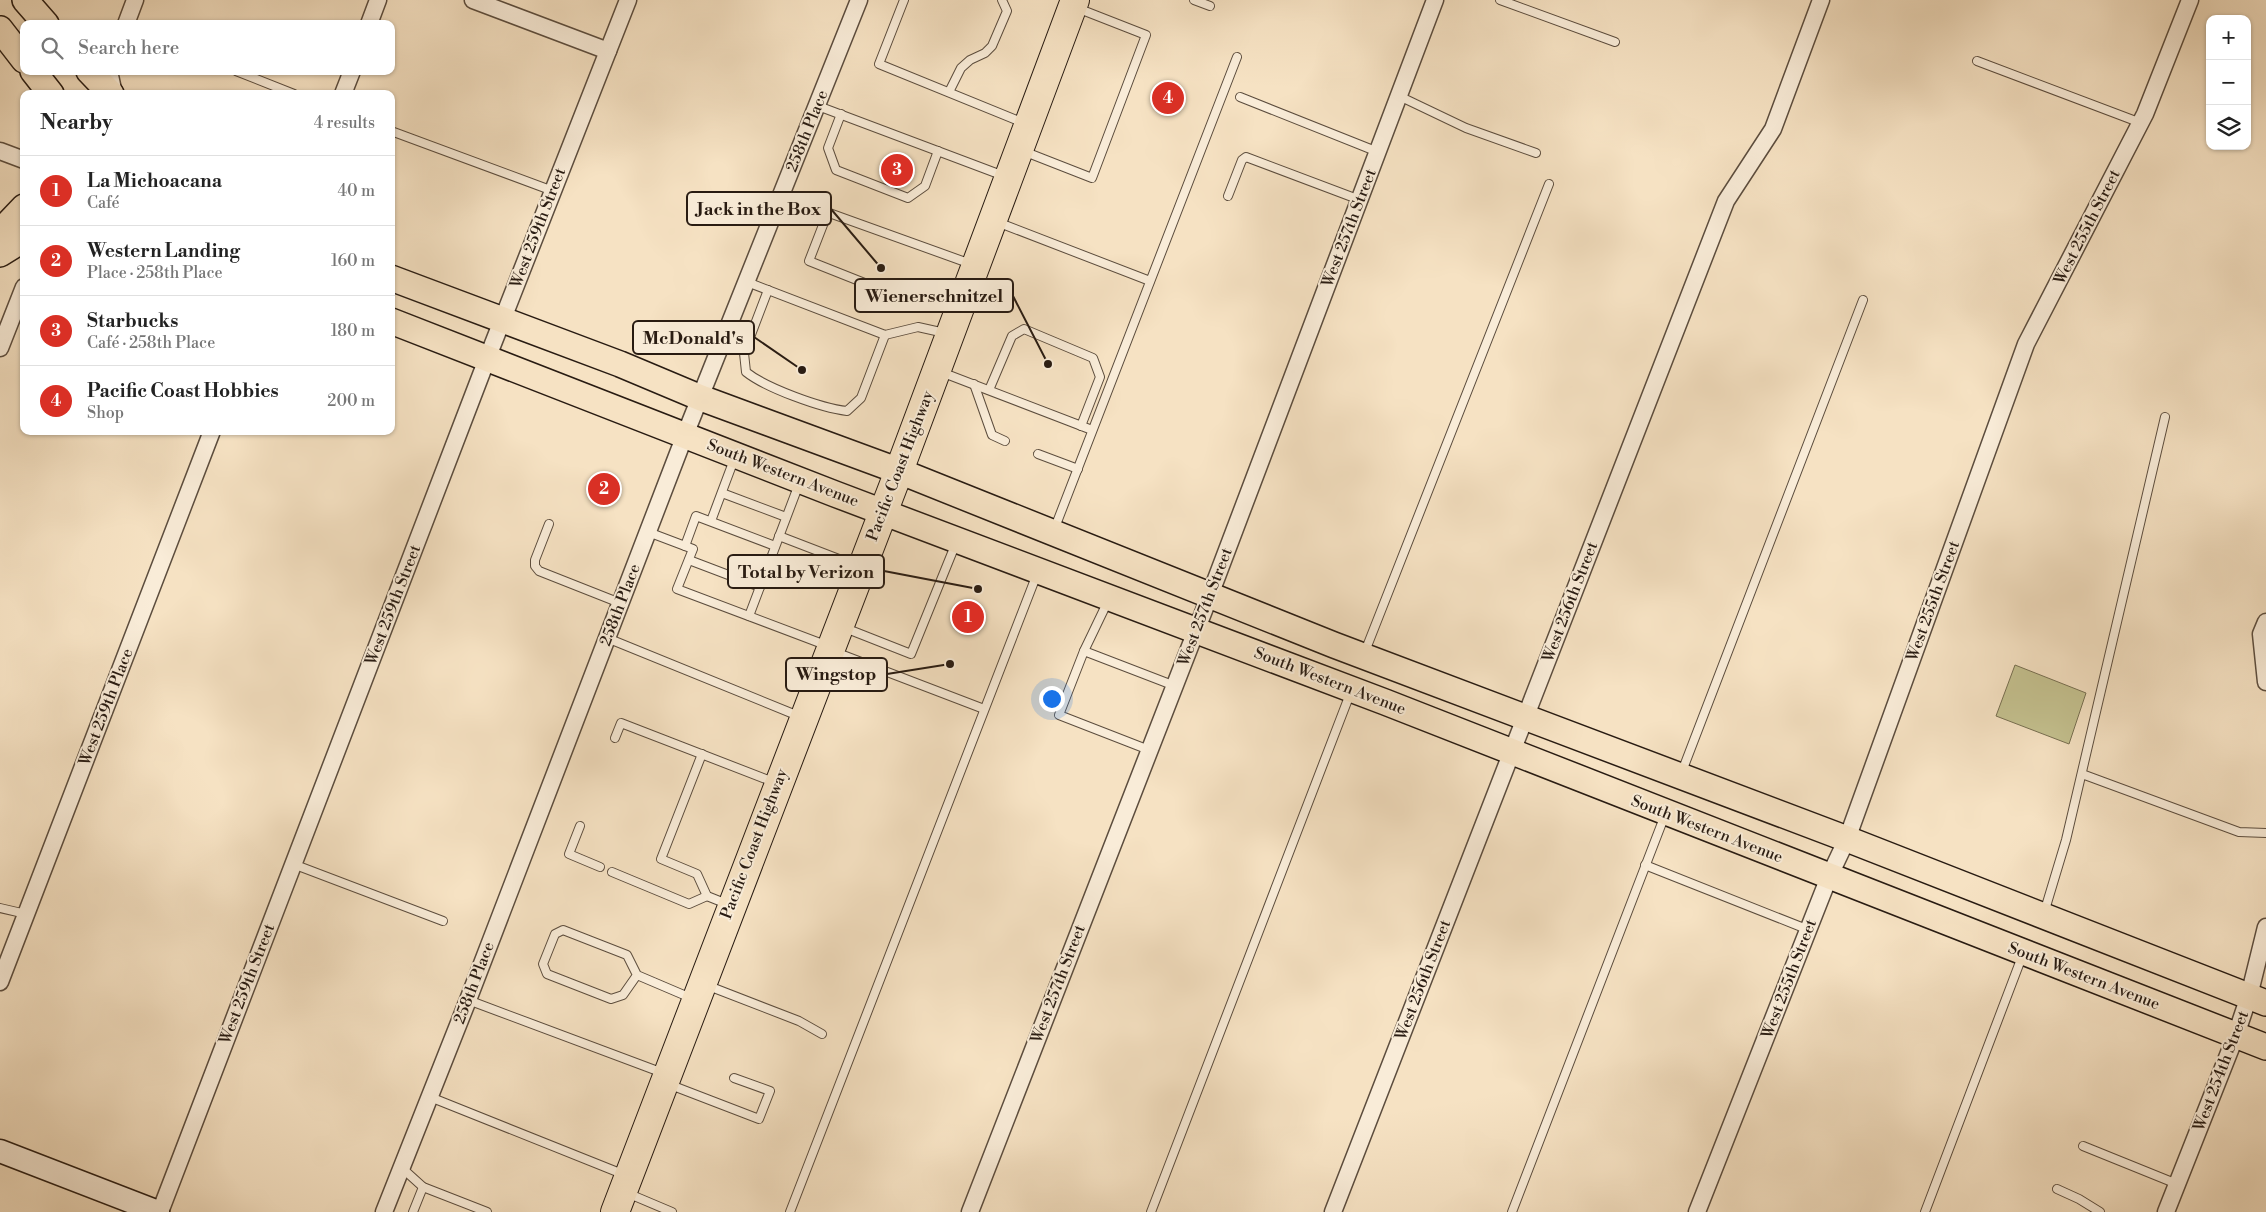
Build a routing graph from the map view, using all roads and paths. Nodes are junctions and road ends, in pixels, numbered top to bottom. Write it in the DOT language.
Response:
graph roads {
  1 [pos="26,0"];
  2 [pos="135,0"];
  3 [pos="378,0"];
  4 [pos="473,0"];
  5 [pos="628,0"];
  6 [pos="859,0"];
  7 [pos="904,0"];
  8 [pos="1002,0"];
  9 [pos="1194,0"];
  10 [pos="1435,0"];
  11 [pos="1500,0"];
  12 [pos="1821,0"];
  13 [pos="2190,0"];
  14 [pos="1074,3"];
  15 [pos="1210,6"];
  16 [pos="43,20"];
  17 [pos="128,20"];
  18 [pos="371,20"];
  19 [pos="0,29"];
  20 [pos="1615,42"];
  21 [pos="608,50"];
  22 [pos="20,55"];
  23 [pos="1237,57"];
  24 [pos="1977,61"];
  25 [pos="36,75"];
  26 [pos="93,75"];
  27 [pos="110,75"];
  28 [pos="246,75"];
  29 [pos="350,75"];
  30 [pos="47,90"];
  31 [pos="109,90"];
  32 [pos="112,90"];
  33 [pos="284,90"];
  34 [pos="345,90"];
  35 [pos="949,92"];
  36 [pos="1399,96"];
  37 [pos="1240,97"];
  38 [pos="818,106"];
  39 [pos="841,114"];
  40 [pos="2141,123"];
  41 [pos="1028,125"];
  42 [pos="395,132"];
  43 [pos="1019,150"];
  44 [pos="0,151"];
  45 [pos="938,151"];
  46 [pos="1378,152"];
  47 [pos="1536,153"];
  48 [pos="20,158"];
  49 [pos="1008,178"];
  50 [pos="1549,184"];
  51 [pos="553,191"];
  52 [pos="782,196"];
  53 [pos="1228,196"];
  54 [pos="1360,200"];
  55 [pos="20,211"];
  56 [pos="828,212"];
  57 [pos="992,221"];
  58 [pos="0,232"];
  59 [pos="20,242"];
  60 [pos="0,254"];
  61 [pos="976,266"];
  62 [pos="395,280"];
  63 [pos="1150,281"];
  64 [pos="747,282"];
  65 [pos="877,288"];
  66 [pos="768,290"];
  67 [pos="895,295"];
  68 [pos="20,296"];
  69 [pos="1864,300"];
  70 [pos="960,308"];
  71 [pos="502,320"];
  72 [pos="395,323"];
  73 [pos="950,334"];
  74 [pos="885,335"];
  75 [pos="0,348"];
  76 [pos="487,359"];
  77 [pos="937,370"];
  78 [pos="974,384"];
  79 [pos="989,390"];
  80 [pos="701,398"];
  81 [pos="2165,417"];
  82 [pos="1081,426"];
  83 [pos="1092,430"];
  84 [pos="210,435"];
  85 [pos="685,435"];
  86 [pos="1004,441"];
  87 [pos="1038,454"];
  88 [pos="736,456"];
  89 [pos="1078,469"];
  90 [pos="899,471"];
  91 [pos="800,480"];
  92 [pos="722,493"];
  93 [pos="882,512"];
  94 [pos="786,517"];
  95 [pos="711,521"];
  96 [pos="549,524"];
  97 [pos="648,532"];
  98 [pos="1053,532"];
  99 [pos="779,536"];
  100 [pos="957,540"];
  101 [pos="685,546"];
  102 [pos="775,546"];
  103 [pos="688,560"];
  104 [pos="861,567"];
  105 [pos="1038,570"];
  106 [pos="760,587"];
  107 [pos="1210,595"];
  108 [pos="1109,597"];
  109 [pos="620,603"];
  110 [pos="749,616"];
  111 [pos="2266,622"];
  112 [pos="1196,630"];
  113 [pos="607,638"];
  114 [pos="832,640"];
  115 [pos="1084,651"];
  116 [pos="1364,655"];
  117 [pos="2266,682"];
  118 [pos="1175,686"];
  119 [pos="1352,690"];
  120 [pos="984,710"];
  121 [pos="803,718"];
  122 [pos="1524,718"];
  123 [pos="615,738"];
  124 [pos="1149,750"];
  125 [pos="1511,752"];
  126 [pos="702,754"];
  127 [pos="2082,774"];
  128 [pos="1680,776"];
  129 [pos="778,784"];
  130 [pos="1666,813"];
  131 [pos="580,826"];
  132 [pos="2266,833"];
  133 [pos="1847,840"];
  134 [pos="293,864"];
  135 [pos="1645,865"];
  136 [pos="600,867"];
  137 [pos="612,872"];
  138 [pos="1829,877"];
  139 [pos="719,901"];
  140 [pos="0,908"];
  141 [pos="26,914"];
  142 [pos="2042,917"];
  143 [pos="443,921"];
  144 [pos="2266,927"];
  145 [pos="1809,930"];
  146 [pos="2023,952"];
  147 [pos="637,975"];
  148 [pos="0,982"];
  149 [pos="698,991"];
  150 [pos="468,1000"];
  151 [pos="2258,1000"];
  152 [pos="822,1034"];
  153 [pos="2236,1035"];
  154 [pos="2266,1047"];
  155 [pos="666,1078"];
  156 [pos="734,1078"];
  157 [pos="430,1097"];
  158 [pos="2083,1146"];
  159 [pos="0,1151"];
  160 [pos="402,1168"];
  161 [pos="2178,1184"];
  162 [pos="423,1187"];
  163 [pos="2057,1189"];
  164 [pos="622,1193"];
  165 [pos="159,1212"];
  166 [pos="384,1212"];
  167 [pos="413,1212"];
  168 [pos="487,1212"];
  169 [pos="672,1212"];
  170 [pos="790,1212"];
  171 [pos="970,1212"];
  172 [pos="1151,1212"];
  173 [pos="1333,1212"];
  174 [pos="1512,1212"];
  175 [pos="1697,1212"];
  176 [pos="1925,1212"];
  177 [pos="2100,1212"];
  178 [pos="2166,1212"];
  1 -- 16 [label="main road"];
  2 -- 17 [label="street"];
  3 -- 18 [label="street"];
  4 -- 21 [label="street"];
  5 -- 21 [label="street, West 259th Street"];
  6 -- 38 [label="street, 258th Place"];
  7 -- 35 [label="lane"];
  8 -- 35 [label="lane"];
  9 -- 15 [label="lane"];
  10 -- 36 [label="street, West 257th Street"];
  11 -- 20 [label="lane"];
  12 -- 122 [label="street, West 256th Street"];
  13 -- 40 [label="street, West 255th Street"];
  14 -- 41 [label="highway, Pacific Coast Highway"];
  14 -- 43 [label="lane"];
  19 -- 22 [label="main road"];
  21 -- 51 [label="street, West 259th Street"];
  23 -- 63 [label="lane"];
  24 -- 40 [label="lane"];
  25 -- 30 [label="main road"];
  26 -- 31 [label="main road"];
  27 -- 32 [label="street"];
  28 -- 33 [label="lane"];
  29 -- 34 [label="street"];
  35 -- 41 [label="lane"];
  36 -- 46 [label="street, West 257th Street"];
  36 -- 47 [label="lane"];
  37 -- 46 [label="lane"];
  38 -- 39 [label="lane"];
  38 -- 52 [label="street, 258th Place"];
  39 -- 45 [label="lane"];
  39 -- 45 [label="lane"];
  40 -- 133 [label="street, West 255th Street"];
  41 -- 43 [label="highway, Pacific Coast Highway"];
  42 -- 51 [label="lane"];
  43 -- 49 [label="highway, Pacific Coast Highway"];
  44 -- 48 [label="street"];
  45 -- 49 [label="lane"];
  46 -- 54 [label="street, West 257th Street"];
  49 -- 57 [label="highway, Pacific Coast Highway"];
  50 -- 116 [label="lane"];
  51 -- 71 [label="street, West 259th Street"];
  52 -- 56 [label="lane"];
  52 -- 64 [label="street, 258th Place"];
  53 -- 54 [label="lane"];
  54 -- 107 [label="street, West 257th Street"];
  55 -- 58 [label="main road"];
  56 -- 61 [label="lane"];
  56 -- 65 [label="lane"];
  57 -- 61 [label="highway, Pacific Coast Highway"];
  57 -- 63 [label="lane"];
  59 -- 60 [label="main road"];
  61 -- 70 [label="highway, Pacific Coast Highway"];
  62 -- 71 [label="main road"];
  63 -- 83 [label="lane"];
  64 -- 66 [label="lane"];
  64 -- 80 [label="street, 258th Place"];
  66 -- 74 [label="lane"];
  66 -- 74 [label="lane"];
  67 -- 70 [label="lane"];
  68 -- 75 [label="street"];
  69 -- 128 [label="lane"];
  70 -- 73 [label="highway, Pacific Coast Highway"];
  71 -- 76 [label="street, West 259th Street"];
  71 -- 80 [label="main road"];
  72 -- 76 [label="main road, South Western Avenue"];
  73 -- 74 [label="lane"];
  73 -- 77 [label="highway, Pacific Coast Highway"];
  76 -- 85 [label="main road, South Western Avenue"];
  76 -- 134 [label="street, West 259th Street"];
  77 -- 78 [label="lane"];
  77 -- 90 [label="highway, Pacific Coast Highway"];
  78 -- 79 [label="lane"];
  78 -- 86 [label="lane"];
  79 -- 82 [label="lane"];
  79 -- 82 [label="lane"];
  80 -- 85 [label="street, 258th Place"];
  80 -- 90 [label="main road"];
  81 -- 127 [label="lane"];
  82 -- 83 [label="lane"];
  83 -- 89 [label="lane"];
  84 -- 141 [label="street, West 259th Place"];
  85 -- 88 [label="main road, South Western Avenue"];
  85 -- 97 [label="street, 258th Place"];
  87 -- 89 [label="lane"];
  88 -- 91 [label="main road, South Western Avenue"];
  88 -- 92 [label="lane"];
  89 -- 98 [label="lane"];
  90 -- 93 [label="highway, Pacific Coast Highway"];
  90 -- 98 [label="main road"];
  91 -- 93 [label="main road, South Western Avenue"];
  91 -- 94 [label="lane"];
  92 -- 94 [label="lane"];
  92 -- 95 [label="lane"];
  93 -- 100 [label="main road, South Western Avenue"];
  93 -- 104 [label="highway, Pacific Coast Highway"];
  94 -- 99 [label="lane"];
  95 -- 101 [label="lane"];
  95 -- 102 [label="lane"];
  96 -- 109 [label="lane"];
  97 -- 101 [label="lane"];
  97 -- 109 [label="street, 258th Place"];
  98 -- 107 [label="main road"];
  99 -- 102 [label="lane"];
  99 -- 104 [label="lane"];
  100 -- 105 [label="main road, South Western Avenue"];
  100 -- 114 [label="lane"];
  101 -- 103 [label="lane"];
  102 -- 106 [label="lane"];
  103 -- 106 [label="lane"];
  103 -- 110 [label="lane"];
  104 -- 114 [label="highway, Pacific Coast Highway"];
  105 -- 108 [label="main road, South Western Avenue"];
  105 -- 120 [label="lane"];
  106 -- 110 [label="lane"];
  107 -- 112 [label="street, West 257th Street"];
  107 -- 116 [label="main road"];
  108 -- 112 [label="main road, South Western Avenue"];
  108 -- 115 [label="lane"];
  109 -- 113 [label="street, 258th Place"];
  110 -- 114 [label="lane"];
  111 -- 117 [label="street"];
  112 -- 118 [label="street, West 257th Street"];
  112 -- 119 [label="main road, South Western Avenue"];
  113 -- 121 [label="lane"];
  113 -- 150 [label="street, 258th Place"];
  114 -- 120 [label="lane"];
  114 -- 121 [label="highway, Pacific Coast Highway"];
  115 -- 118 [label="lane"];
  115 -- 124 [label="lane"];
  116 -- 122 [label="main road"];
  118 -- 124 [label="street, West 257th Street"];
  119 -- 125 [label="main road, South Western Avenue"];
  119 -- 172 [label="lane"];
  120 -- 170 [label="lane"];
  121 -- 129 [label="highway, Pacific Coast Highway"];
  122 -- 125 [label="street, West 256th Street"];
  122 -- 128 [label="main road"];
  123 -- 126 [label="lane"];
  124 -- 171 [label="street, West 257th Street"];
  125 -- 130 [label="main road, South Western Avenue"];
  125 -- 173 [label="street, West 256th Street"];
  126 -- 129 [label="lane"];
  126 -- 139 [label="lane"];
  127 -- 132 [label="lane"];
  127 -- 142 [label="lane"];
  128 -- 133 [label="main road"];
  129 -- 139 [label="highway, Pacific Coast Highway"];
  130 -- 135 [label="lane"];
  130 -- 138 [label="main road, South Western Avenue"];
  131 -- 136 [label="lane"];
  133 -- 138 [label="street, West 255th Street"];
  133 -- 142 [label="main road"];
  134 -- 143 [label="lane"];
  134 -- 165 [label="street, West 259th Street"];
  135 -- 145 [label="lane"];
  135 -- 174 [label="lane"];
  137 -- 139 [label="lane"];
  138 -- 145 [label="street, West 255th Street"];
  138 -- 146 [label="main road, South Western Avenue"];
  139 -- 149 [label="highway, Pacific Coast Highway"];
  140 -- 141 [label="lane"];
  141 -- 148 [label="street, West 259th Place"];
  142 -- 151 [label="main road"];
  144 -- 151 [label="street, West 254th Street"];
  145 -- 175 [label="street, West 255th Street"];
  146 -- 153 [label="main road, South Western Avenue"];
  146 -- 176 [label="lane"];
  147 -- 147 [label="lane"];
  147 -- 149 [label="lane"];
  149 -- 152 [label="lane"];
  149 -- 155 [label="highway, Pacific Coast Highway"];
  150 -- 155 [label="lane"];
  150 -- 157 [label="street, 258th Place"];
  151 -- 153 [label="street, West 254th Street"];
  153 -- 154 [label="main road, South Western Avenue"];
  153 -- 161 [label="street, West 254th Street"];
  155 -- 156 [label="lane"];
  155 -- 164 [label="highway, Pacific Coast Highway"];
  157 -- 160 [label="street, 258th Place"];
  157 -- 164 [label="lane"];
  158 -- 161 [label="lane"];
  159 -- 165 [label="street"];
  160 -- 162 [label="lane"];
  160 -- 166 [label="street, 258th Place"];
  161 -- 178 [label="street, West 254th Street"];
  162 -- 167 [label="lane"];
  162 -- 168 [label="lane"];
  163 -- 177 [label="lane"];
  164 -- 169 [label="lane"];
}
